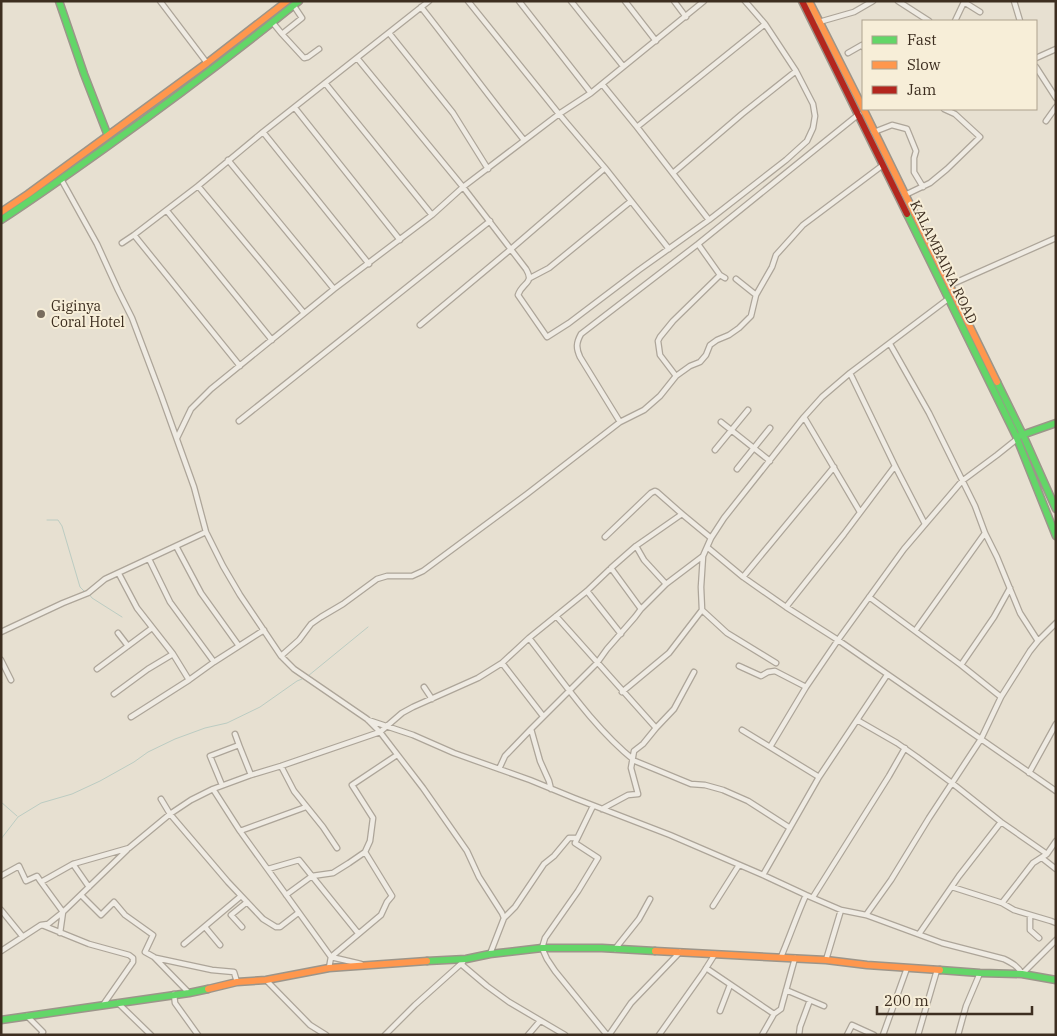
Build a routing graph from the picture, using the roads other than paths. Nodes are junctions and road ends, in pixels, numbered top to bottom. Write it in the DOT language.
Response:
graph roads {
  1 [pos="59,1"];
  2 [pos="160,1"];
  3 [pos="287,1"];
  4 [pos="429,1"];
  5 [pos="468,1"];
  6 [pos="519,1"];
  7 [pos="571,1"];
  8 [pos="625,1"];
  9 [pos="674,1"];
  10 [pos="704,1"];
  11 [pos="745,1"];
  12 [pos="802,1"];
  13 [pos="809,1"];
  14 [pos="874,1"];
  15 [pos="898,1"];
  16 [pos="1014,1"];
  17 [pos="296,3"];
  18 [pos="421,7"];
  19 [pos="980,12"];
  20 [pos="686,17"];
  21 [pos="927,20"];
  22 [pos="955,20"];
  23 [pos="1020,20"];
  24 [pos="819,22"];
  25 [pos="272,23"];
  26 [pos="766,24"];
  27 [pos="389,33"];
  28 [pos="282,34"];
  29 [pos="656,41"];
  30 [pos="862,45"];
  31 [pos="319,49"];
  32 [pos="1056,49"];
  33 [pos="848,53"];
  34 [pos="357,58"];
  35 [pos="1037,58"];
  36 [pos="207,63"];
  37 [pos="623,66"];
  38 [pos="1037,69"];
  39 [pos="796,71"];
  40 [pos="325,83"];
  41 [pos="602,84"];
  42 [pos="591,93"];
  43 [pos="860,96"];
  44 [pos="1056,98"];
  45 [pos="1056,107"];
  46 [pos="295,108"];
  47 [pos="865,110"];
  48 [pos="946,110"];
  49 [pos="559,114"];
  50 [pos="859,114"];
  51 [pos="1046,121"];
  52 [pos="637,127"];
  53 [pos="263,132"];
  54 [pos="874,132"];
  55 [pos="108,136"];
  56 [pos="524,140"];
  57 [pos="228,160"];
  58 [pos="883,165"];
  59 [pos="605,168"];
  60 [pos="488,169"];
  61 [pos="673,173"];
  62 [pos="61,179"];
  63 [pos="198,186"];
  64 [pos="464,187"];
  65 [pos="923,187"];
  66 [pos="905,195"];
  67 [pos="631,201"];
  68 [pos="167,210"];
  69 [pos="1,212"];
  70 [pos="432,214"];
  71 [pos="1,220"];
  72 [pos="710,220"];
  73 [pos="490,222"];
  74 [pos="134,235"];
  75 [pos="1056,238"];
  76 [pos="400,240"];
  77 [pos="122,244"];
  78 [pos="698,244"];
  79 [pos="511,249"];
  80 [pos="669,249"];
  81 [pos="368,264"];
  82 [pos="720,275"];
  83 [pos="530,278"];
  84 [pos="725,278"];
  85 [pos="736,279"];
  86 [pos="950,285"];
  87 [pos="334,290"];
  88 [pos="756,295"];
  89 [pos="948,299"];
  90 [pos="304,314"];
  91 [pos="420,325"];
  92 [pos="272,340"];
  93 [pos="890,344"];
  94 [pos="240,366"];
  95 [pos="850,373"];
  96 [pos="676,376"];
  97 [pos="748,410"];
  98 [pos="804,417"];
  99 [pos="239,421"];
  100 [pos="620,422"];
  101 [pos="721,422"];
  102 [pos="1056,423"];
  103 [pos="770,428"];
  104 [pos="732,430"];
  105 [pos="1018,437"];
  106 [pos="177,438"];
  107 [pos="754,448"];
  108 [pos="715,450"];
  109 [pos="770,461"];
  110 [pos="896,466"];
  111 [pos="834,467"];
  112 [pos="737,469"];
  113 [pos="962,481"];
  114 [pos="1056,509"];
  115 [pos="860,512"];
  116 [pos="682,514"];
  117 [pos="925,524"];
  118 [pos="206,532"];
  119 [pos="985,532"];
  120 [pos="1056,536"];
  121 [pos="605,537"];
  122 [pos="711,538"];
  123 [pos="176,546"];
  124 [pos="636,546"];
  125 [pos="707,547"];
  126 [pos="703,556"];
  127 [pos="149,559"];
  128 [pos="611,568"];
  129 [pos="119,574"];
  130 [pos="742,577"];
  131 [pos="666,584"];
  132 [pos="1010,588"];
  133 [pos="587,591"];
  134 [pos="869,597"];
  135 [pos="786,608"];
  136 [pos="641,609"];
  137 [pos="702,610"];
  138 [pos="556,616"];
  139 [pos="1056,623"];
  140 [pos="152,628"];
  141 [pos="264,630"];
  142 [pos="915,630"];
  143 [pos="1,632"];
  144 [pos="118,632"];
  145 [pos="621,634"];
  146 [pos="529,638"];
  147 [pos="838,640"];
  148 [pos="1038,641"];
  149 [pos="128,646"];
  150 [pos="240,646"];
  151 [pos="172,654"];
  152 [pos="281,656"];
  153 [pos="1,660"];
  154 [pos="214,662"];
  155 [pos="502,663"];
  156 [pos="598,663"];
  157 [pos="776,663"];
  158 [pos="960,665"];
  159 [pos="739,666"];
  160 [pos="97,669"];
  161 [pos="694,672"];
  162 [pos="887,676"];
  163 [pos="12,680"];
  164 [pos="190,680"];
  165 [pos="424,687"];
  166 [pos="806,687"];
  167 [pos="570,690"];
  168 [pos="622,692"];
  169 [pos="114,694"];
  170 [pos="1001,697"];
  171 [pos="432,699"];
  172 [pos="543,716"];
  173 [pos="131,717"];
  174 [pos="367,719"];
  175 [pos="857,720"];
  176 [pos="1056,724"];
  177 [pos="388,726"];
  178 [pos="656,728"];
  179 [pos="531,729"];
  180 [pos="742,730"];
  181 [pos="380,732"];
  182 [pos="234,734"];
  183 [pos="981,739"];
  184 [pos="239,745"];
  185 [pos="770,747"];
  186 [pos="904,748"];
  187 [pos="397,755"];
  188 [pos="633,760"];
  189 [pos="281,766"];
  190 [pos="499,768"];
  191 [pos="1029,773"];
  192 [pos="251,774"];
  193 [pos="819,777"];
  194 [pos="952,783"];
  195 [pos="222,785"];
  196 [pos="551,788"];
  197 [pos="213,789"];
  198 [pos="1056,791"];
  199 [pos="161,799"];
  200 [pos="593,806"];
  201 [pos="306,807"];
  202 [pos="602,809"];
  203 [pos="170,814"];
  204 [pos="1001,822"];
  205 [pos="790,828"];
  206 [pos="240,830"];
  207 [pos="577,838"];
  208 [pos="1056,841"];
  209 [pos="129,848"];
  210 [pos="337,848"];
  211 [pos="365,852"];
  212 [pos="1047,854"];
  213 [pos="1042,858"];
  214 [pos="73,864"];
  215 [pos="739,865"];
  216 [pos="1056,869"];
  217 [pos="268,870"];
  218 [pos="763,875"];
  219 [pos="1,876"];
  220 [pos="312,876"];
  221 [pos="41,882"];
  222 [pos="89,887"];
  223 [pos="952,887"];
  224 [pos="81,895"];
  225 [pos="286,895"];
  226 [pos="806,895"];
  227 [pos="241,896"];
  228 [pos="813,897"];
  229 [pos="650,899"];
  230 [pos="247,902"];
  231 [pos="1002,903"];
  232 [pos="713,906"];
  233 [pos="1,910"];
  234 [pos="842,910"];
  235 [pos="63,912"];
  236 [pos="298,913"];
  237 [pos="866,915"];
  238 [pos="1030,915"];
  239 [pos="504,918"];
  240 [pos="1056,923"];
  241 [pos="41,925"];
  242 [pos="205,927"];
  243 [pos="242,927"];
  244 [pos="60,933"];
  245 [pos="358,933"];
  246 [pos="919,934"];
  247 [pos="23,937"];
  248 [pos="1039,938"];
  249 [pos="1056,940"];
  250 [pos="184,944"];
  251 [pos="220,945"];
  252 [pos="542,948"];
  253 [pos="615,949"];
  254 [pos="1,951"];
  255 [pos="680,952"];
  256 [pos="490,954"];
  257 [pos="715,954"];
  258 [pos="154,957"];
  259 [pos="331,957"];
  260 [pos="781,957"];
  261 [pos="796,958"];
  262 [pos="826,960"];
  263 [pos="464,962"];
  264 [pos="366,965"];
  265 [pos="329,968"];
  266 [pos="706,968"];
  267 [pos="907,968"];
  268 [pos="937,970"];
  269 [pos="980,973"];
  270 [pos="1022,974"];
  271 [pos="266,980"];
  272 [pos="1056,980"];
  273 [pos="237,982"];
  274 [pos="730,985"];
  275 [pos="786,990"];
  276 [pos="188,993"];
  277 [pos="174,994"];
  278 [pos="810,1000"];
  279 [pos="118,1003"];
  280 [pos="103,1005"];
  281 [pos="824,1006"];
  282 [pos="720,1011"];
  283 [pos="774,1014"];
  284 [pos="28,1016"];
  285 [pos="1,1020"];
  286 [pos="540,1021"];
  287 [pos="40,1035"];
  288 [pos="151,1035"];
  289 [pos="198,1035"];
  290 [pos="326,1035"];
  291 [pos="385,1035"];
  292 [pos="528,1035"];
  293 [pos="565,1035"];
  294 [pos="608,1035"];
  295 [pos="659,1035"];
  296 [pos="762,1035"];
  297 [pos="799,1035"];
  298 [pos="847,1035"];
  299 [pos="874,1035"];
  300 [pos="883,1035"];
  301 [pos="918,1035"];
  302 [pos="958,1035"];
  1 -- 55 [label="main road"];
  2 -- 36 [label="street"];
  3 -- 36 [label="main road"];
  4 -- 18 [label="street"];
  5 -- 49 [label="street"];
  6 -- 42 [label="street"];
  7 -- 37 [label="street"];
  8 -- 29 [label="street"];
  9 -- 20 [label="street"];
  10 -- 20 [label="street"];
  11 -- 26 [label="street"];
  12 -- 50 [label="main road, KALAMBAINA ROAD"];
  13 -- 24 [label="main road, KALAMBAINA ROAD"];
  14 -- 24 [label="street"];
  15 -- 21 [label="street"];
  16 -- 23 [label="street"];
  17 -- 25 [label="main road"];
  17 -- 28 [label="street"];
  18 -- 27 [label="street"];
  18 -- 56 [label="street"];
  19 -- 22 [label="street"];
  20 -- 29 [label="street"];
  24 -- 43 [label="main road, KALAMBAINA ROAD"];
  25 -- 28 [label="street"];
  25 -- 62 [label="main road"];
  26 -- 39 [label="street"];
  26 -- 52 [label="street"];
  27 -- 34 [label="street"];
  27 -- 60 [label="street"];
  28 -- 31 [label="street"];
  29 -- 37 [label="street"];
  30 -- 33 [label="street"];
  32 -- 35 [label="street"];
  34 -- 40 [label="street"];
  34 -- 64 [label="street"];
  36 -- 55 [label="main road"];
  37 -- 41 [label="street"];
  38 -- 44 [label="street"];
  39 -- 61 [label="street"];
  39 -- 72 [label="street"];
  40 -- 46 [label="street"];
  40 -- 70 [label="street"];
  41 -- 42 [label="street"];
  41 -- 52 [label="street"];
  42 -- 49 [label="street"];
  45 -- 51 [label="street"];
  46 -- 53 [label="street"];
  46 -- 76 [label="street"];
  47 -- 54 [label="main road, KALAMBAINA ROAD"];
  48 -- 65 [label="street"];
  49 -- 56 [label="street"];
  49 -- 59 [label="street"];
  50 -- 58 [label="main road, KALAMBAINA ROAD"];
  50 -- 78 [label="street"];
  52 -- 61 [label="street"];
  53 -- 57 [label="street"];
  53 -- 81 [label="street"];
  54 -- 65 [label="street"];
  54 -- 66 [label="main road, KALAMBAINA ROAD"];
  55 -- 69 [label="main road"];
  56 -- 60 [label="street"];
  57 -- 63 [label="street"];
  57 -- 87 [label="street"];
  58 -- 88 [label="street"];
  58 -- 89 [label="main road, KALAMBAINA ROAD"];
  59 -- 67 [label="street"];
  59 -- 79 [label="street"];
  60 -- 64 [label="street"];
  61 -- 72 [label="street"];
  62 -- 71 [label="main road"];
  62 -- 106 [label="street"];
  63 -- 68 [label="street"];
  63 -- 90 [label="street"];
  64 -- 70 [label="street"];
  64 -- 73 [label="street"];
  65 -- 66 [label="street"];
  66 -- 86 [label="main road, KALAMBAINA ROAD"];
  67 -- 80 [label="street"];
  67 -- 83 [label="street"];
  68 -- 74 [label="street"];
  68 -- 92 [label="street"];
  70 -- 76 [label="street"];
  72 -- 80 [label="street"];
  73 -- 79 [label="street"];
  73 -- 99 [label="street"];
  74 -- 77 [label="street"];
  74 -- 94 [label="street"];
  75 -- 86 [label="street"];
  76 -- 81 [label="street"];
  78 -- 82 [label="street"];
  78 -- 100 [label="street"];
  79 -- 83 [label="street"];
  79 -- 91 [label="street"];
  80 -- 83 [label="street"];
  81 -- 87 [label="street"];
  82 -- 84 [label="street"];
  82 -- 96 [label="street"];
  85 -- 88 [label="street"];
  86 -- 105 [label="main road, KALAMBAINA ROAD"];
  87 -- 90 [label="street"];
  88 -- 96 [label="street"];
  89 -- 93 [label="street"];
  89 -- 105 [label="main road, KALAMBAINA ROAD"];
  90 -- 92 [label="street"];
  92 -- 94 [label="street"];
  93 -- 95 [label="street"];
  93 -- 113 [label="street"];
  94 -- 106 [label="street"];
  95 -- 98 [label="street"];
  95 -- 110 [label="street"];
  96 -- 100 [label="street"];
  97 -- 104 [label="street"];
  98 -- 109 [label="street"];
  98 -- 111 [label="street"];
  100 -- 152 [label="street"];
  101 -- 104 [label="street"];
  102 -- 105 [label="main road"];
  103 -- 107 [label="street"];
  104 -- 107 [label="street"];
  104 -- 108 [label="street"];
  105 -- 113 [label="street"];
  105 -- 114 [label="main road, KALAMBAINA ROAD"];
  105 -- 120 [label="main road, KALAMBAINA ROAD"];
  106 -- 118 [label="street"];
  107 -- 109 [label="street"];
  107 -- 112 [label="street"];
  109 -- 122 [label="street"];
  110 -- 115 [label="street"];
  110 -- 117 [label="street"];
  111 -- 115 [label="street"];
  111 -- 130 [label="street"];
  113 -- 117 [label="street"];
  113 -- 119 [label="street"];
  115 -- 135 [label="street"];
  116 -- 121 [label="street"];
  116 -- 122 [label="street"];
  116 -- 124 [label="street"];
  117 -- 134 [label="street"];
  118 -- 123 [label="street"];
  118 -- 141 [label="street"];
  119 -- 132 [label="street"];
  119 -- 142 [label="street"];
  122 -- 125 [label="street"];
  123 -- 127 [label="street"];
  123 -- 150 [label="street"];
  124 -- 128 [label="street"];
  124 -- 131 [label="street"];
  125 -- 126 [label="street"];
  125 -- 130 [label="street"];
  126 -- 131 [label="street"];
  126 -- 137 [label="street"];
  127 -- 129 [label="street"];
  127 -- 154 [label="street"];
  128 -- 133 [label="street"];
  128 -- 136 [label="street"];
  129 -- 140 [label="street"];
  129 -- 143 [label="street"];
  130 -- 135 [label="street"];
  131 -- 136 [label="street"];
  132 -- 148 [label="street"];
  132 -- 158 [label="street"];
  133 -- 138 [label="street"];
  133 -- 145 [label="street"];
  134 -- 142 [label="street"];
  134 -- 147 [label="street"];
  135 -- 147 [label="street"];
  136 -- 145 [label="street"];
  137 -- 157 [label="street"];
  137 -- 168 [label="street"];
  138 -- 146 [label="street"];
  138 -- 156 [label="street"];
  139 -- 148 [label="street"];
  140 -- 149 [label="street"];
  140 -- 151 [label="street"];
  141 -- 150 [label="street"];
  141 -- 152 [label="street"];
  142 -- 158 [label="street"];
  144 -- 149 [label="street"];
  145 -- 156 [label="street"];
  146 -- 155 [label="street"];
  146 -- 167 [label="street"];
  147 -- 162 [label="street"];
  147 -- 166 [label="street"];
  148 -- 170 [label="street"];
  149 -- 160 [label="street"];
  150 -- 154 [label="street"];
  151 -- 164 [label="street"];
  151 -- 169 [label="street"];
  152 -- 174 [label="street"];
  153 -- 163 [label="street"];
  154 -- 164 [label="street"];
  155 -- 171 [label="street"];
  155 -- 172 [label="street"];
  156 -- 167 [label="street"];
  156 -- 168 [label="street"];
  158 -- 170 [label="street"];
  159 -- 166 [label="street"];
  161 -- 178 [label="street"];
  162 -- 175 [label="street"];
  162 -- 183 [label="street"];
  164 -- 173 [label="street"];
  165 -- 171 [label="street"];
  166 -- 185 [label="street"];
  167 -- 172 [label="street"];
  167 -- 188 [label="street"];
  168 -- 178 [label="street"];
  170 -- 183 [label="street"];
  171 -- 177 [label="street"];
  172 -- 179 [label="street"];
  174 -- 177 [label="street"];
  174 -- 181 [label="street"];
  175 -- 186 [label="street"];
  175 -- 193 [label="street"];
  176 -- 191 [label="street"];
  177 -- 181 [label="street"];
  177 -- 190 [label="street"];
  178 -- 188 [label="street"];
  179 -- 190 [label="street"];
  179 -- 196 [label="street"];
  180 -- 185 [label="street"];
  181 -- 187 [label="street"];
  181 -- 189 [label="street"];
  182 -- 184 [label="street"];
  183 -- 191 [label="street"];
  183 -- 194 [label="street"];
  184 -- 192 [label="street"];
  184 -- 195 [label="street"];
  185 -- 193 [label="street"];
  186 -- 194 [label="street"];
  186 -- 228 [label="street"];
  187 -- 211 [label="street"];
  187 -- 239 [label="street"];
  188 -- 202 [label="street"];
  188 -- 205 [label="street"];
  189 -- 192 [label="street"];
  189 -- 201 [label="street"];
  190 -- 196 [label="street"];
  191 -- 198 [label="street"];
  192 -- 195 [label="street"];
  193 -- 205 [label="street"];
  194 -- 204 [label="street"];
  194 -- 237 [label="street"];
  195 -- 197 [label="street"];
  196 -- 200 [label="street"];
  197 -- 203 [label="street"];
  197 -- 206 [label="street"];
  199 -- 203 [label="street"];
  200 -- 202 [label="street"];
  200 -- 207 [label="street"];
  201 -- 206 [label="street"];
  201 -- 210 [label="street"];
  202 -- 215 [label="street"];
  203 -- 209 [label="street"];
  203 -- 227 [label="street"];
  204 -- 212 [label="street"];
  204 -- 223 [label="street"];
  205 -- 218 [label="street"];
  206 -- 217 [label="street"];
  207 -- 239 [label="street"];
  207 -- 252 [label="street"];
  208 -- 212 [label="street"];
  209 -- 214 [label="street"];
  209 -- 222 [label="street"];
  211 -- 220 [label="street"];
  211 -- 245 [label="street"];
  212 -- 213 [label="street"];
  213 -- 216 [label="street"];
  213 -- 231 [label="street"];
  214 -- 221 [label="street"];
  214 -- 222 [label="street"];
  215 -- 218 [label="street"];
  215 -- 232 [label="street"];
  217 -- 220 [label="street"];
  217 -- 225 [label="street"];
  218 -- 226 [label="street"];
  219 -- 221 [label="street"];
  220 -- 225 [label="street"];
  220 -- 245 [label="street"];
  221 -- 235 [label="street"];
  222 -- 224 [label="street"];
  223 -- 231 [label="street"];
  223 -- 246 [label="street"];
  224 -- 235 [label="street"];
  224 -- 258 [label="street"];
  225 -- 236 [label="street"];
  226 -- 228 [label="street"];
  226 -- 260 [label="street"];
  227 -- 230 [label="street"];
  227 -- 242 [label="street"];
  228 -- 234 [label="street"];
  229 -- 253 [label="street"];
  230 -- 236 [label="street"];
  230 -- 243 [label="street"];
  231 -- 238 [label="street"];
  233 -- 247 [label="street"];
  234 -- 237 [label="street"];
  234 -- 262 [label="street"];
  235 -- 241 [label="street"];
  235 -- 244 [label="street"];
  236 -- 259 [label="street"];
  237 -- 246 [label="street"];
  238 -- 240 [label="street"];
  238 -- 248 [label="street"];
  239 -- 256 [label="street"];
  241 -- 244 [label="street"];
  241 -- 247 [label="street"];
  242 -- 250 [label="street"];
  242 -- 251 [label="street"];
  244 -- 280 [label="street"];
  245 -- 259 [label="street"];
  246 -- 270 [label="street"];
  247 -- 254 [label="street"];
  249 -- 270 [label="street"];
  252 -- 253 [label="main road"];
  252 -- 256 [label="main road"];
  252 -- 294 [label="street"];
  253 -- 255 [label="main road"];
  255 -- 257 [label="main road"];
  255 -- 294 [label="street"];
  256 -- 263 [label="main road"];
  257 -- 260 [label="main road"];
  257 -- 266 [label="street"];
  258 -- 273 [label="street"];
  258 -- 276 [label="street"];
  259 -- 264 [label="street"];
  259 -- 265 [label="street"];
  260 -- 261 [label="main road"];
  261 -- 262 [label="main road"];
  261 -- 275 [label="street"];
  262 -- 267 [label="main road"];
  263 -- 264 [label="main road"];
  263 -- 286 [label="street"];
  263 -- 291 [label="street"];
  264 -- 265 [label="main road"];
  265 -- 271 [label="main road"];
  266 -- 274 [label="street"];
  266 -- 295 [label="street"];
  267 -- 268 [label="main road"];
  267 -- 300 [label="street"];
  268 -- 269 [label="main road"];
  268 -- 301 [label="street"];
  269 -- 270 [label="main road"];
  269 -- 302 [label="street"];
  270 -- 272 [label="main road"];
  271 -- 273 [label="main road"];
  271 -- 290 [label="street"];
  273 -- 276 [label="main road"];
  274 -- 282 [label="street"];
  274 -- 283 [label="street"];
  275 -- 278 [label="street"];
  275 -- 283 [label="street"];
  276 -- 277 [label="main road"];
  277 -- 279 [label="main road"];
  277 -- 289 [label="street"];
  278 -- 281 [label="street"];
  278 -- 297 [label="street"];
  279 -- 280 [label="main road"];
  279 -- 288 [label="street"];
  280 -- 284 [label="main road"];
  283 -- 296 [label="street"];
  284 -- 285 [label="main road"];
  284 -- 287 [label="street"];
  286 -- 292 [label="street"];
  286 -- 293 [label="street"];
  298 -- 299 [label="street"];
}
